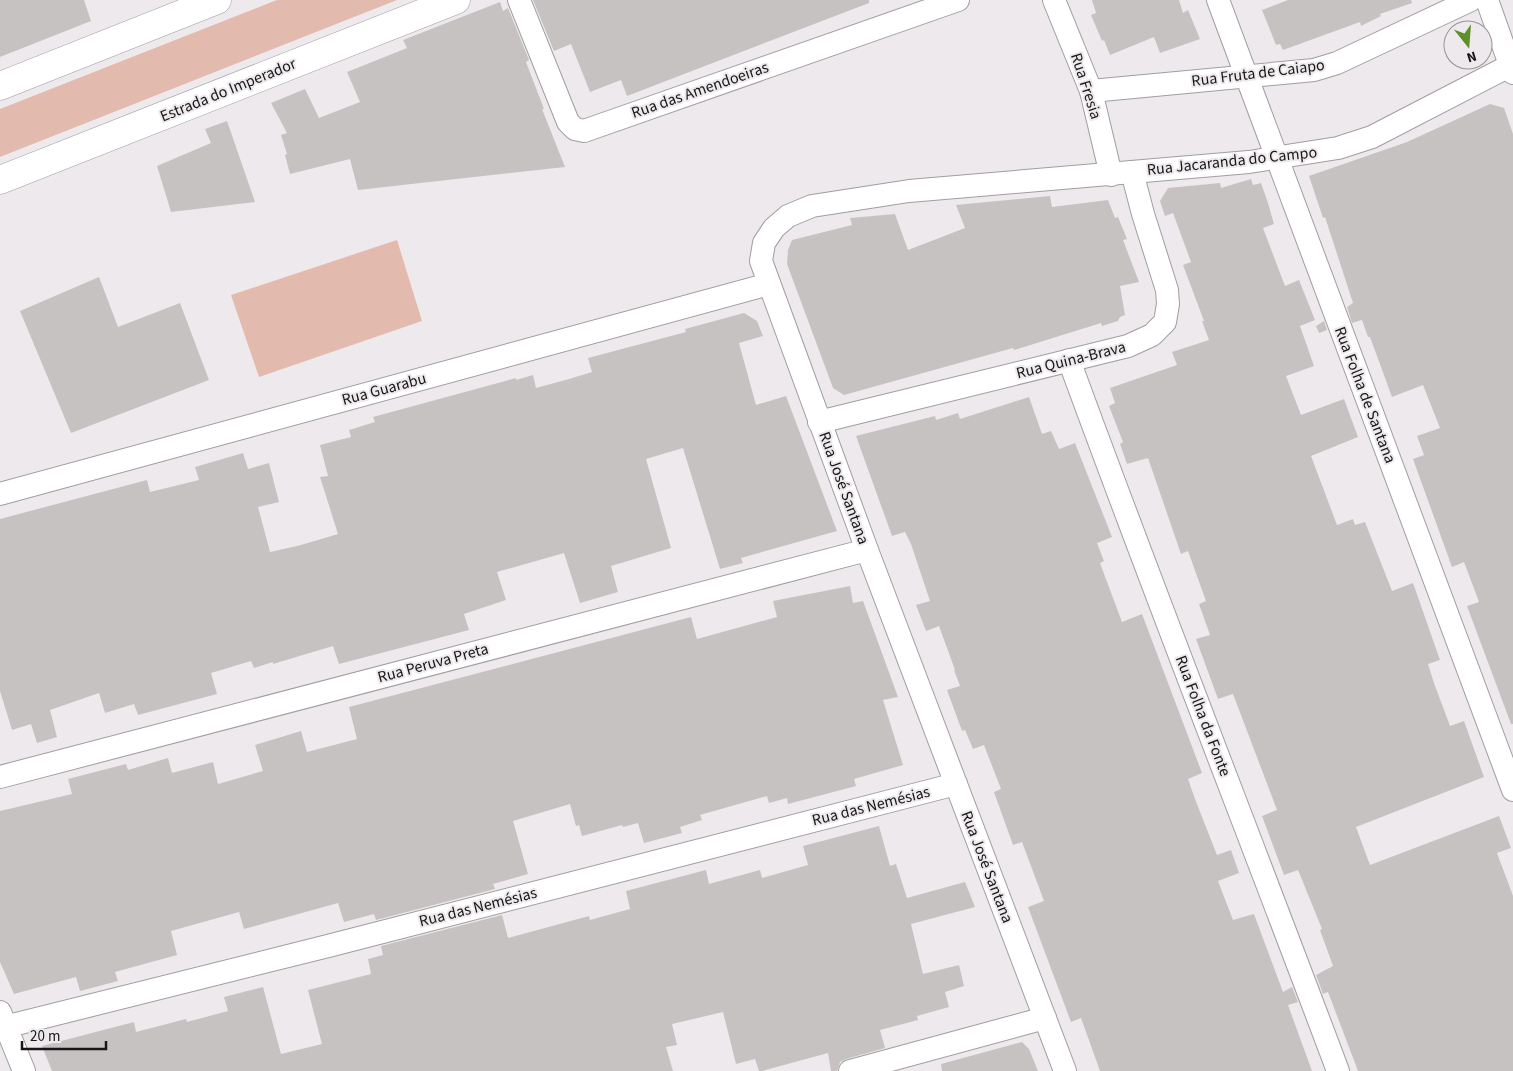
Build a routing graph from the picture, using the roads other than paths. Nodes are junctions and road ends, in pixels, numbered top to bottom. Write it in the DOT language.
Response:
graph roads {
  1 [pos="456,0"];
  2 [pos="520,0"];
  3 [pos="958,0"];
  4 [pos="1054,0"];
  5 [pos="1218,0"];
  6 [pos="1471,0"];
  7 [pos="1487,0"];
  8 [pos="209,2"];
  9 [pos="1512,67"];
  10 [pos="1246,76"];
  11 [pos="0,86"];
  12 [pos="1091,91"];
  13 [pos="1276,159"];
  14 [pos="1121,173"];
  15 [pos="0,180"];
  16 [pos="769,284"];
  17 [pos="1069,360"];
  18 [pos="819,422"];
  19 [pos="0,494"];
  20 [pos="866,550"];
  21 [pos="0,777"];
  22 [pos="956,784"];
  23 [pos="1513,790"];
  24 [pos="1045,1018"];
  25 [pos="2,1022"];
  26 [pos="24,1071"];
  27 [pos="850,1071"];
  28 [pos="1065,1071"];
  29 [pos="1338,1071"];
  1 -- 15 [label="main road, Estrada do Imperador"];
  2 -- 3 [label="street, Rua das Amendoeiras"];
  4 -- 12 [label="street, Rua Fresia"];
  5 -- 10 [label="street, Rua Folha de Santana"];
  6 -- 10 [label="street, Rua Fruta de Caiapo"];
  7 -- 9 [label="street"];
  8 -- 11 [label="main road"];
  9 -- 13 [label="street, Rua Jacaranda do Campo"];
  10 -- 12 [label="street, Rua Fruta de Caiapo"];
  10 -- 13 [label="street, Rua Folha de Santana"];
  12 -- 14 [label="street, Rua Fresia"];
  13 -- 14 [label="street, Rua Jacaranda do Campo"];
  13 -- 23 [label="street, Rua Folha de Santana"];
  14 -- 16 [label="street, Rua José Santana"];
  14 -- 17 [label="street, Rua Quina-Brava"];
  16 -- 18 [label="street, Rua José Santana"];
  16 -- 19 [label="street, Rua Guarabu"];
  17 -- 18 [label="street, Rua Quina-Brava"];
  17 -- 29 [label="street, Rua Folha da Fonte"];
  18 -- 20 [label="street, Rua José Santana"];
  20 -- 21 [label="street, Rua Peruva Preta"];
  20 -- 22 [label="street, Rua José Santana"];
  22 -- 24 [label="street, Rua José Santana"];
  22 -- 25 [label="street, Rua das Nemésias"];
  24 -- 27 [label="street"];
  24 -- 28 [label="street, Rua José Santana"];
  25 -- 26 [label="street"];
}
